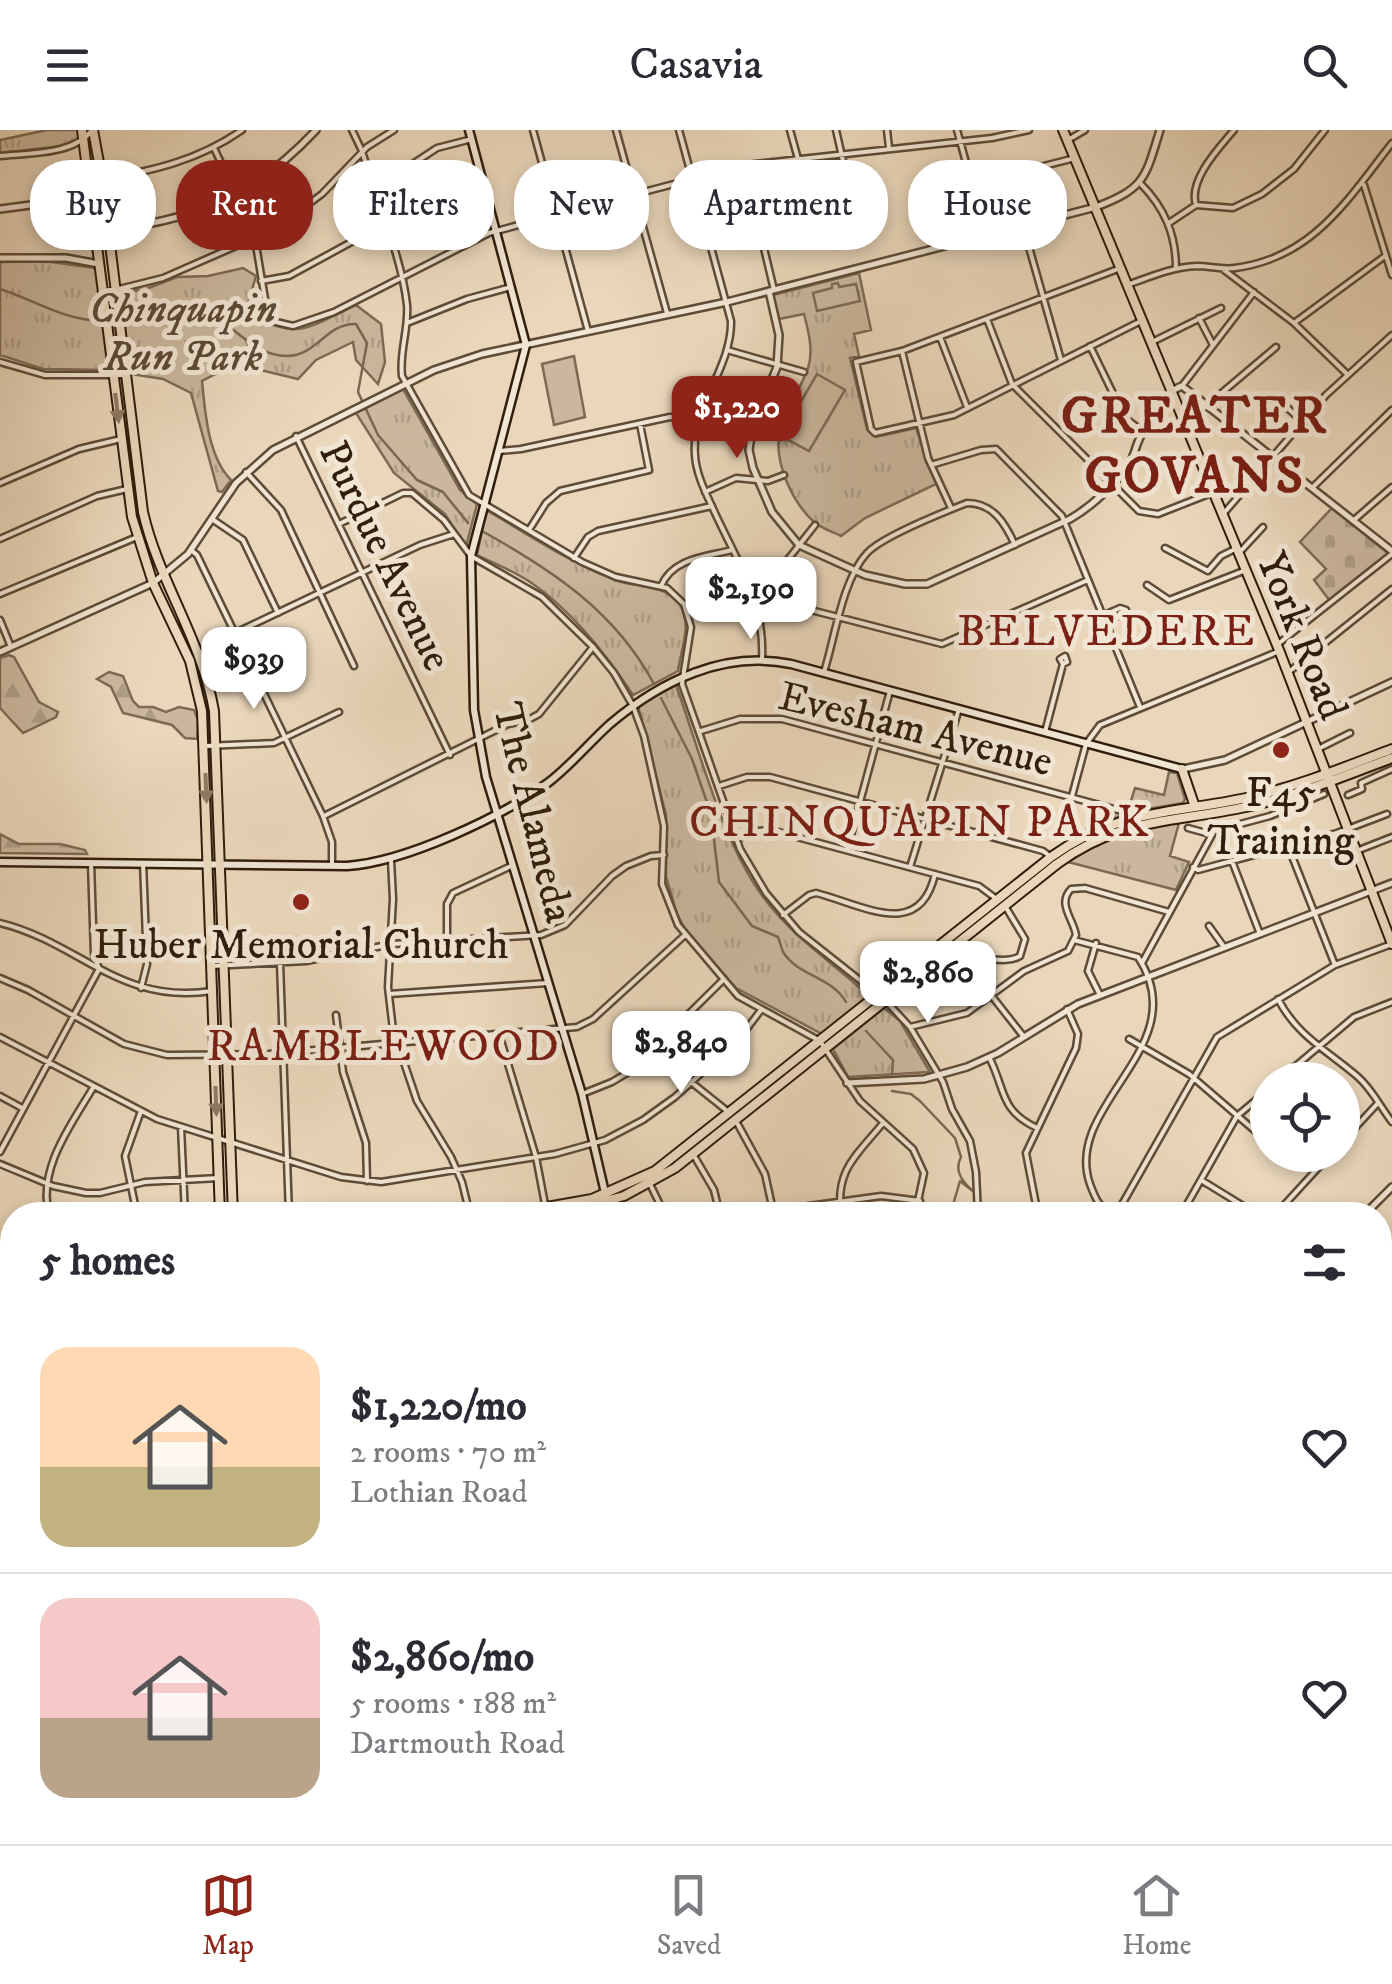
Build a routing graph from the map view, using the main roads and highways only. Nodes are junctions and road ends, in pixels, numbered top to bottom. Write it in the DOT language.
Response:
graph roads {
  1 [pos="82,130"];
  2 [pos="92,130"];
  3 [pos="1063,130"];
  4 [pos="470,134"];
  5 [pos="136,462"];
  6 [pos="124,463"];
  7 [pos="145,522"];
  8 [pos="134,525"];
  9 [pos="1392,749"];
  10 [pos="1392,758"];
  11 [pos="1182,769"];
  12 [pos="1328,777"];
  13 [pos="1193,809"];
  14 [pos="497,812"];
  15 [pos="0,862"];
  16 [pos="208,864"];
  17 [pos="220,864"];
  18 [pos="1001,902"];
  19 [pos="1390,930"];
  20 [pos="1392,944"];
  21 [pos="732,1117"];
  22 [pos="606,1199"];
  23 [pos="220,1202"];
  24 [pos="232,1202"];
  25 [pos="593,1202"];
  1 -- 6 [label="main road, one-way"];
  2 -- 5 [label="main road"];
  3 -- 12 [label="main road, York Road"];
  4 -- 14 [label="main road, The Alameda"];
  5 -- 6 [label="main road"];
  5 -- 7 [label="main road"];
  6 -- 8 [label="main road"];
  7 -- 8 [label="main road"];
  7 -- 17 [label="main road"];
  8 -- 16 [label="main road, one-way"];
  9 -- 12 [label="main road"];
  10 -- 12 [label="main road"];
  11 -- 13 [label="main road"];
  11 -- 14 [label="main road"];
  12 -- 13 [label="main road"];
  12 -- 19 [label="main road, York Road"];
  13 -- 18 [label="main road"];
  13 -- 18 [label="main road"];
  14 -- 17 [label="main road"];
  14 -- 22 [label="main road, The Alameda"];
  15 -- 16 [label="main road"];
  16 -- 17 [label="main road"];
  16 -- 23 [label="main road, one-way"];
  17 -- 24 [label="main road"];
  18 -- 21 [label="main road"];
  19 -- 20 [label="main road, York Road"];
  21 -- 22 [label="main road"];
  21 -- 22 [label="main road"];
  22 -- 25 [label="main road"];
}
